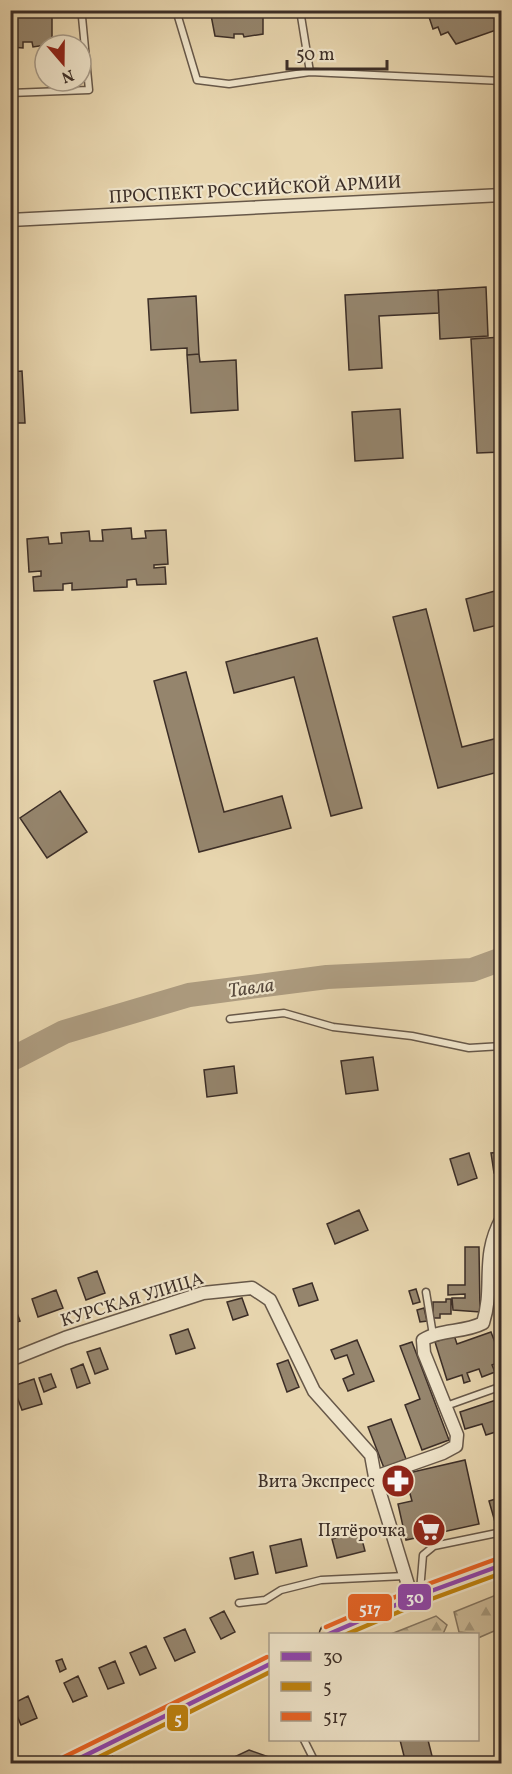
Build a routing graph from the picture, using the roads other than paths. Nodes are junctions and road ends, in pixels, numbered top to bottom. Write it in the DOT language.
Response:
graph roads {
  1 [pos="79,10"];
  2 [pos="176,10"];
  3 [pos="300,10"];
  4 [pos="310,72"];
  5 [pos="501,81"];
  6 [pos="10,93"];
  7 [pos="501,195"];
  8 [pos="10,220"];
  9 [pos="230,1019"];
  10 [pos="501,1046"];
  11 [pos="501,1218"];
  12 [pos="426,1292"];
  13 [pos="433,1335"];
  14 [pos="10,1360"];
  15 [pos="501,1386"];
  16 [pos="445,1406"];
  17 [pos="375,1477"];
  18 [pos="501,1532"];
  19 [pos="501,1565"];
  20 [pos="406,1576"];
  21 [pos="416,1597"];
  22 [pos="239,1603"];
  23 [pos="334,1633"];
  24 [pos="269,1666"];
  25 [pos="304,1741"];
  26 [pos="104,1746"];
  27 [pos="10,1748"];
  28 [pos="14,1764"];
  29 [pos="67,1764"];
  30 [pos="112,1764"];
  31 [pos="316,1764"];
  1 -- 6 [label="lane"];
  2 -- 4 [label="lane"];
  3 -- 4 [label="lane"];
  4 -- 5 [label="lane"];
  7 -- 8 [label="street, ПРОСПЕКТ РОССИЙСКОЙ АРМИИ"];
  9 -- 10 [label="lane"];
  11 -- 13 [label="street"];
  12 -- 13 [label="lane"];
  13 -- 16 [label="street"];
  14 -- 17 [label="street, КУРСКАЯ УЛИЦА"];
  15 -- 16 [label="lane"];
  16 -- 17 [label="street"];
  17 -- 20 [label="street, КУРСКАЯ УЛИЦА"];
  18 -- 21 [label="lane"];
  19 -- 21 [label="main road"];
  20 -- 21 [label="street, КУРСКАЯ УЛИЦА"];
  20 -- 22 [label="lane"];
  21 -- 23 [label="main road"];
  24 -- 26 [label="main road"];
  25 -- 31 [label="lane"];
  26 -- 29 [label="main road"];
  26 -- 30 [label="lane"];
  27 -- 28 [label="lane"];
}
